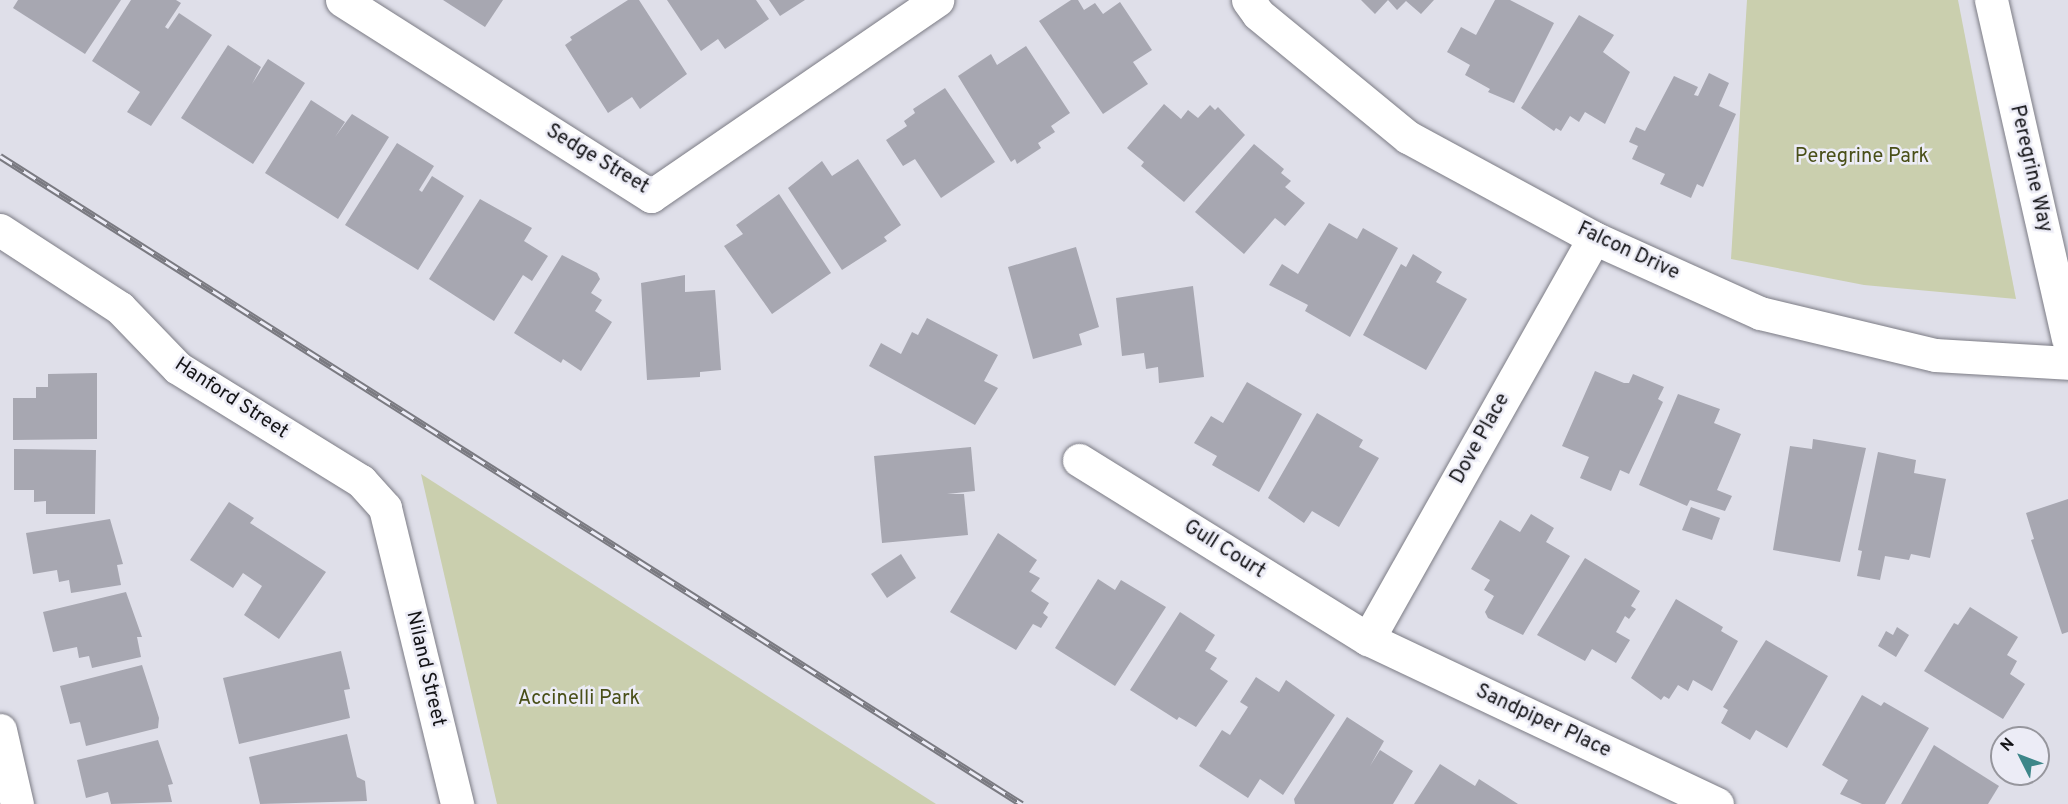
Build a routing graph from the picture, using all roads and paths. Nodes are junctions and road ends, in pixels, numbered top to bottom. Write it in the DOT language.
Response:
graph roads {
  1 [pos="342,0"];
  2 [pos="937,0"];
  3 [pos="1248,0"];
  4 [pos="1991,0"];
  5 [pos="2,236"];
  6 [pos="1594,238"];
  7 [pos="2068,338"];
  8 [pos="2068,363"];
  9 [pos="1079,460"];
  10 [pos="394,534"];
  11 [pos="1368,639"];
  12 [pos="2,748"];
  13 [pos="17,804"];
  14 [pos="456,804"];
  15 [pos="1717,804"];
  1 -- 2 [label="street, Sedge Street"];
  3 -- 6 [label="street, Falcon Drive"];
  4 -- 7 [label="street, Peregrine Way"];
  5 -- 10 [label="street, Hanford Street"];
  6 -- 8 [label="street, Falcon Drive"];
  6 -- 11 [label="street, Dove Place"];
  9 -- 11 [label="street, Gull Court"];
  10 -- 14 [label="street, Niland Street"];
  11 -- 15 [label="street, Sandpiper Place"];
  12 -- 13 [label="street"];
}
